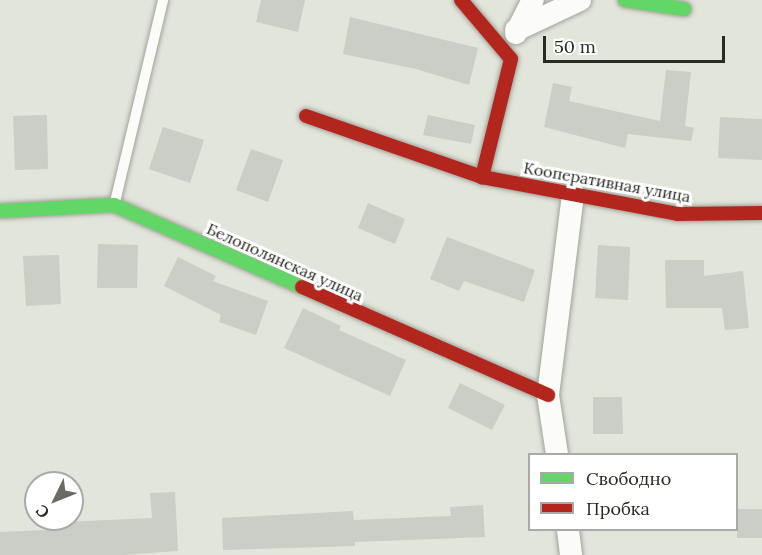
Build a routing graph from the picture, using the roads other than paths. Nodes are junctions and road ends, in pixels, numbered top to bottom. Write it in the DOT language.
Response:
graph roads {
  1 [pos="163,0"];
  2 [pos="461,0"];
  3 [pos="533,0"];
  4 [pos="580,0"];
  5 [pos="625,0"];
  6 [pos="684,9"];
  7 [pos="516,30"];
  8 [pos="511,58"];
  9 [pos="306,116"];
  10 [pos="482,177"];
  11 [pos="573,194"];
  12 [pos="114,205"];
  13 [pos="0,211"];
  14 [pos="762,213"];
  15 [pos="548,395"];
  16 [pos="557,453"];
  17 [pos="568,531"];
  18 [pos="571,555"];
  1 -- 12 [label="lane"];
  2 -- 8 [label="street"];
  3 -- 7 [label="street"];
  4 -- 7 [label="street"];
  5 -- 6 [label="street"];
  7 -- 8 [label="street"];
  8 -- 10 [label="street"];
  9 -- 10 [label="street, Кооперативная улица"];
  10 -- 11 [label="street, Кооперативная улица"];
  11 -- 14 [label="street, Кооперативная улица"];
  11 -- 15 [label="street"];
  12 -- 13 [label="street, Белополянская улица"];
  12 -- 15 [label="street, Белополянская улица"];
  15 -- 16 [label="street"];
  17 -- 18 [label="street"];
}
